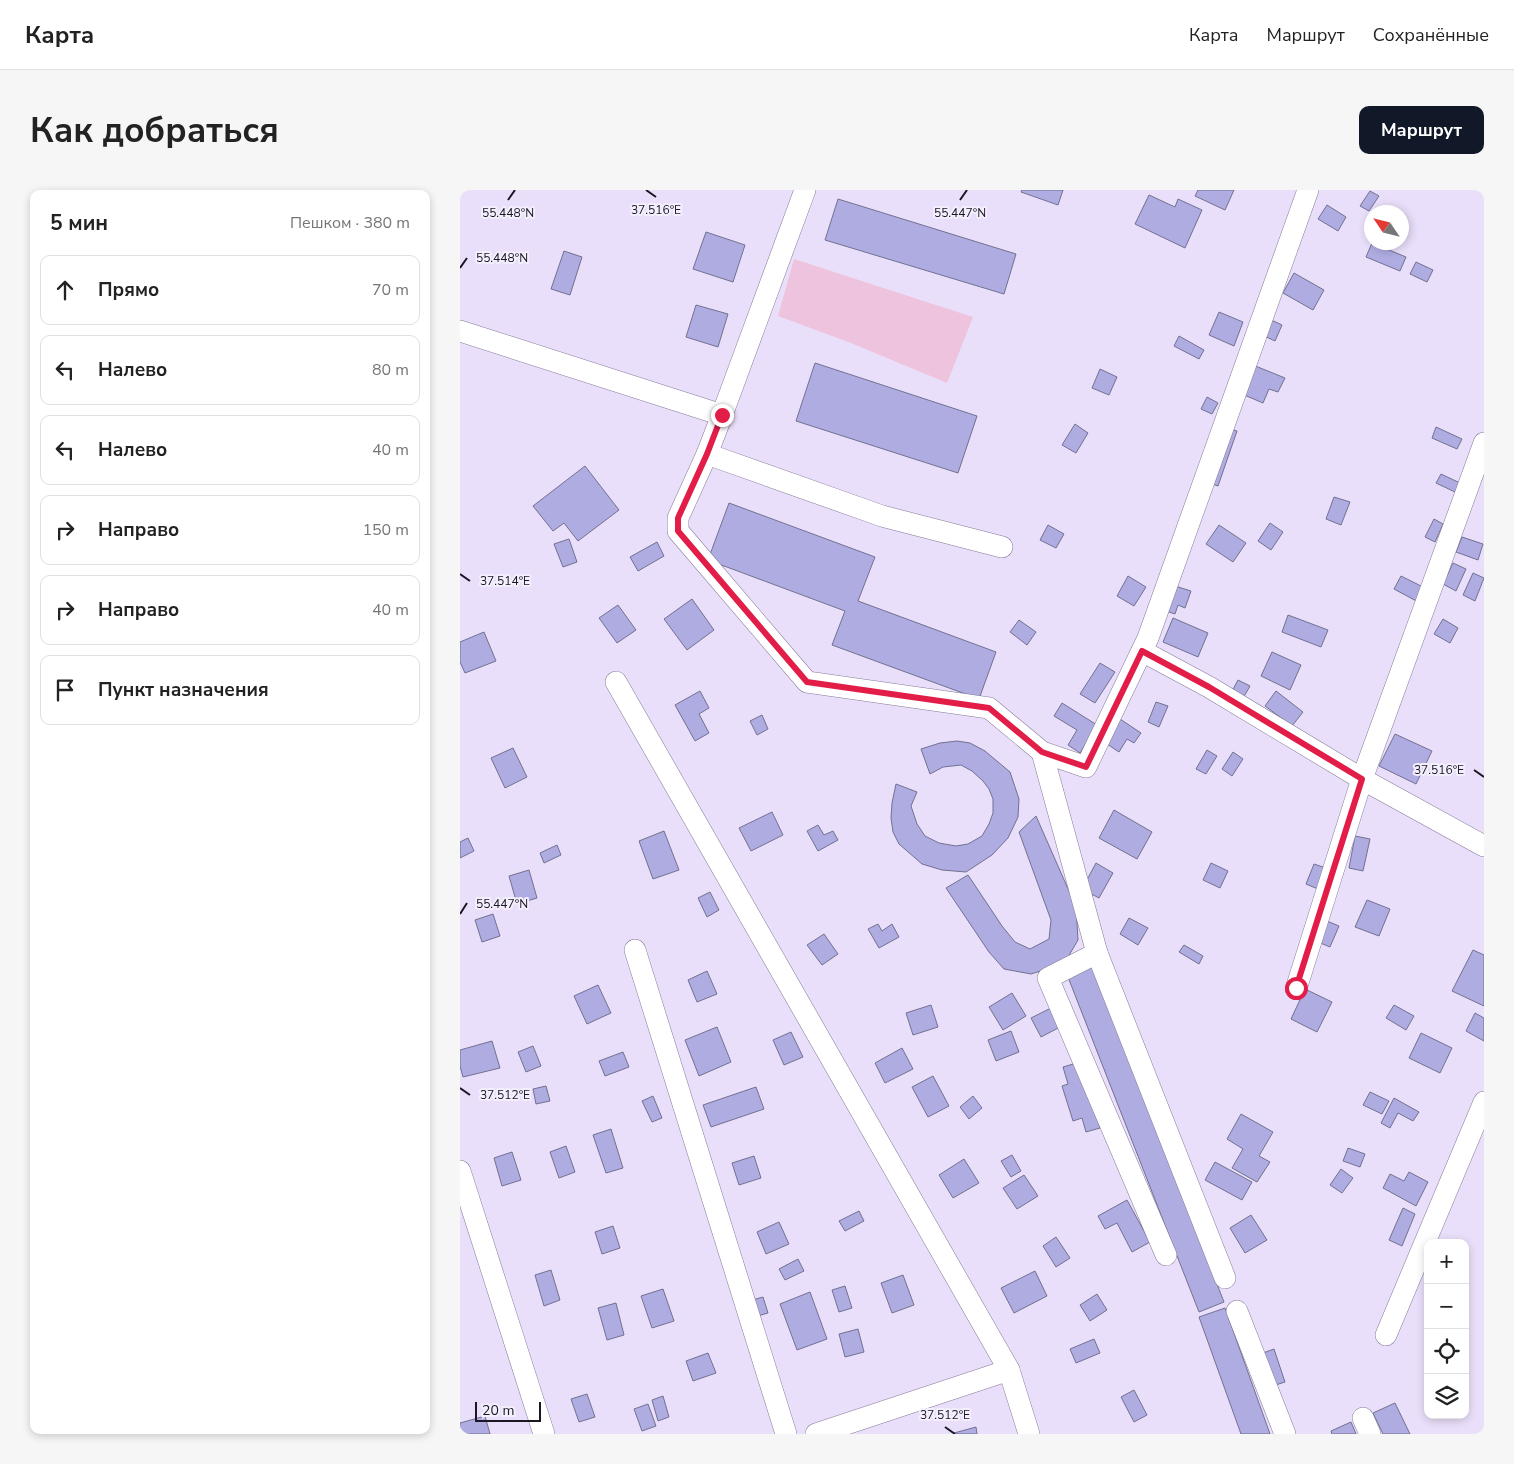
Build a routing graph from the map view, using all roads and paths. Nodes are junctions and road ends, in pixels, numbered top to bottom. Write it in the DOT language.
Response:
graph roads {
  1 [pos="805,190"];
  2 [pos="1308,190"];
  3 [pos="460,331"];
  4 [pos="722,415"];
  5 [pos="1484,443"];
  6 [pos="707,454"];
  7 [pos="1002,547"];
  8 [pos="1142,651"];
  9 [pos="616,682"];
  10 [pos="1042,752"];
  11 [pos="1362,779"];
  12 [pos="1484,846"];
  13 [pos="635,950"];
  14 [pos="1097,953"];
  15 [pos="1296,988"];
  16 [pos="1484,1102"];
  17 [pos="460,1171"];
  18 [pos="1166,1255"];
  19 [pos="1225,1278"];
  20 [pos="1237,1311"];
  21 [pos="1386,1335"];
  22 [pos="1009,1370"];
  23 [pos="544,1434"];
  24 [pos="786,1434"];
  25 [pos="816,1434"];
  26 [pos="1029,1434"];
  27 [pos="1285,1434"];
  1 -- 4 [label="lane"];
  2 -- 8 [label="lane"];
  3 -- 4 [label="lane"];
  4 -- 6 [label="lane"];
  5 -- 11 [label="lane"];
  6 -- 7 [label="lane"];
  6 -- 10 [label="lane"];
  8 -- 10 [label="lane"];
  8 -- 11 [label="lane"];
  9 -- 22 [label="lane"];
  10 -- 14 [label="lane"];
  11 -- 12 [label="lane"];
  11 -- 15 [label="lane"];
  13 -- 24 [label="lane"];
  14 -- 18 [label="lane"];
  14 -- 19 [label="lane"];
  16 -- 21 [label="lane"];
  17 -- 23 [label="lane"];
  20 -- 27 [label="lane"];
  22 -- 25 [label="lane"];
  22 -- 26 [label="lane"];
}
